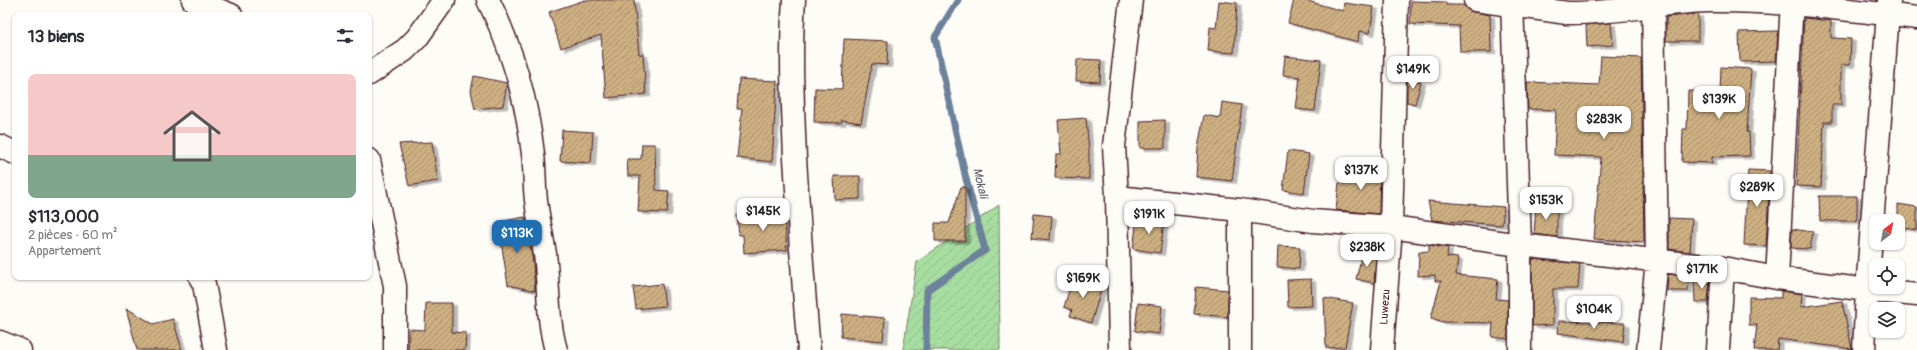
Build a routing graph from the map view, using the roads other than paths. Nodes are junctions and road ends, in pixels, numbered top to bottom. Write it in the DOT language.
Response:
graph roads {
  1 [pos="193,0"];
  2 [pos="444,0"];
  3 [pos="488,0"];
  4 [pos="794,0"];
  5 [pos="1131,0"];
  6 [pos="1398,0"];
  7 [pos="1475,0"];
  8 [pos="1792,2"];
  9 [pos="1512,3"];
  10 [pos="1654,4"];
  11 [pos="1889,7"];
  12 [pos="223,12"];
  13 [pos="1917,18"];
  14 [pos="372,72"];
  15 [pos="0,146"];
  16 [pos="12,152"];
  17 [pos="372,174"];
  18 [pos="1117,197"];
  19 [pos="1240,210"];
  20 [pos="1391,227"];
  21 [pos="1520,245"];
  22 [pos="1657,260"];
  23 [pos="1723,268"];
  24 [pos="1778,278"];
  25 [pos="202,280"];
  26 [pos="1867,290"];
  27 [pos="1917,295"];
  28 [pos="0,342"];
  29 [pos="20,350"];
  30 [pos="216,350"];
  31 [pos="395,350"];
  32 [pos="556,350"];
  33 [pos="809,350"];
  34 [pos="1120,350"];
  35 [pos="1240,350"];
  36 [pos="1382,350"];
  37 [pos="1520,350"];
  38 [pos="1648,350"];
  39 [pos="1718,350"];
  40 [pos="1864,350"];
  1 -- 12 [label="street"];
  2 -- 14 [label="street"];
  3 -- 32 [label="street"];
  4 -- 33 [label="street"];
  5 -- 18 [label="street"];
  6 -- 20 [label="street, Luwezu"];
  7 -- 9 [label="street"];
  8 -- 10 [label="street"];
  8 -- 11 [label="street"];
  8 -- 24 [label="street"];
  9 -- 10 [label="street"];
  9 -- 21 [label="street"];
  10 -- 22 [label="street"];
  11 -- 13 [label="street"];
  11 -- 26 [label="street"];
  15 -- 16 [label="street"];
  17 -- 31 [label="street"];
  18 -- 19 [label="street"];
  18 -- 34 [label="street"];
  19 -- 20 [label="street"];
  19 -- 35 [label="street"];
  20 -- 21 [label="street"];
  20 -- 36 [label="street, Luwezu"];
  21 -- 22 [label="street"];
  21 -- 37 [label="street"];
  22 -- 23 [label="street"];
  22 -- 38 [label="street"];
  23 -- 24 [label="street"];
  23 -- 39 [label="street"];
  24 -- 26 [label="street"];
  25 -- 30 [label="street"];
  26 -- 27 [label="street"];
  26 -- 40 [label="street"];
  28 -- 29 [label="street"];
}
